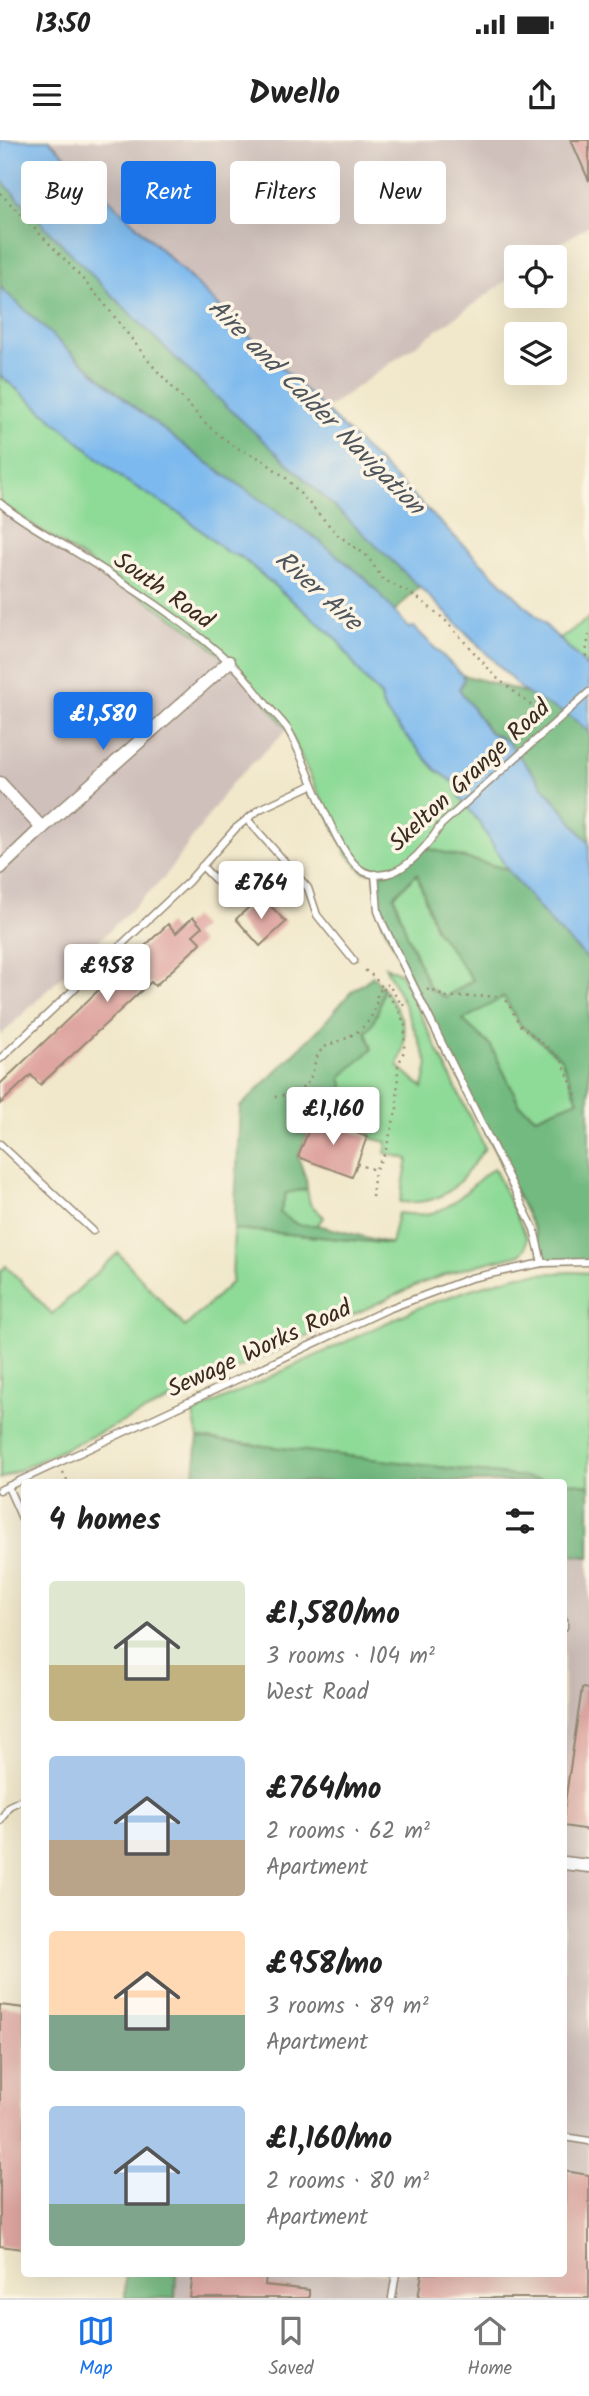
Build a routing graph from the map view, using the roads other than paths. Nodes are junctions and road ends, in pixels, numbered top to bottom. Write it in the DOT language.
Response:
graph roads {
  1 [pos="0,503"];
  2 [pos="229,662"];
  3 [pos="589,692"];
  4 [pos="288,729"];
  5 [pos="0,783"];
  6 [pos="312,785"];
  7 [pos="247,819"];
  8 [pos="42,828"];
  9 [pos="202,866"];
  10 [pos="0,868"];
  11 [pos="376,874"];
  12 [pos="232,897"];
  13 [pos="354,961"];
  14 [pos="0,1059"];
  15 [pos="0,1143"];
  16 [pos="93,1231"];
  17 [pos="589,1262"];
  18 [pos="542,1263"];
  19 [pos="25,1479"];
  20 [pos="21,1481"];
  21 [pos="8,1487"];
  22 [pos="0,1490"];
  23 [pos="21,1516"];
  24 [pos="21,1800"];
  25 [pos="0,1821"];
  26 [pos="567,1863"];
  27 [pos="589,1866"];
  28 [pos="567,2137"];
  29 [pos="589,2141"];
  30 [pos="395,2277"];
  31 [pos="392,2298"];
  1 -- 2 [label="lane, South Road"];
  2 -- 4 [label="lane, South Road"];
  2 -- 8 [label="street"];
  3 -- 11 [label="lane, Skelton Grange Road"];
  4 -- 6 [label="lane, Skelton Grange Road"];
  5 -- 8 [label="street"];
  6 -- 7 [label="lane"];
  6 -- 11 [label="lane, Skelton Grange Road"];
  7 -- 9 [label="lane"];
  7 -- 13 [label="lane"];
  8 -- 10 [label="street"];
  9 -- 12 [label="lane"];
  9 -- 14 [label="lane"];
  11 -- 18 [label="lane"];
  15 -- 16 [label="lane"];
  17 -- 18 [label="lane, Sewage Works Road"];
  18 -- 19 [label="lane, Sewage Works Road"];
  20 -- 21 [label="lane, Sewage Works Road"];
  21 -- 22 [label="lane, Sewage Works Road"];
  21 -- 23 [label="lane"];
  24 -- 25 [label="lane"];
  26 -- 27 [label="street"];
  28 -- 29 [label="lane"];
  30 -- 31 [label="lane"];
}
